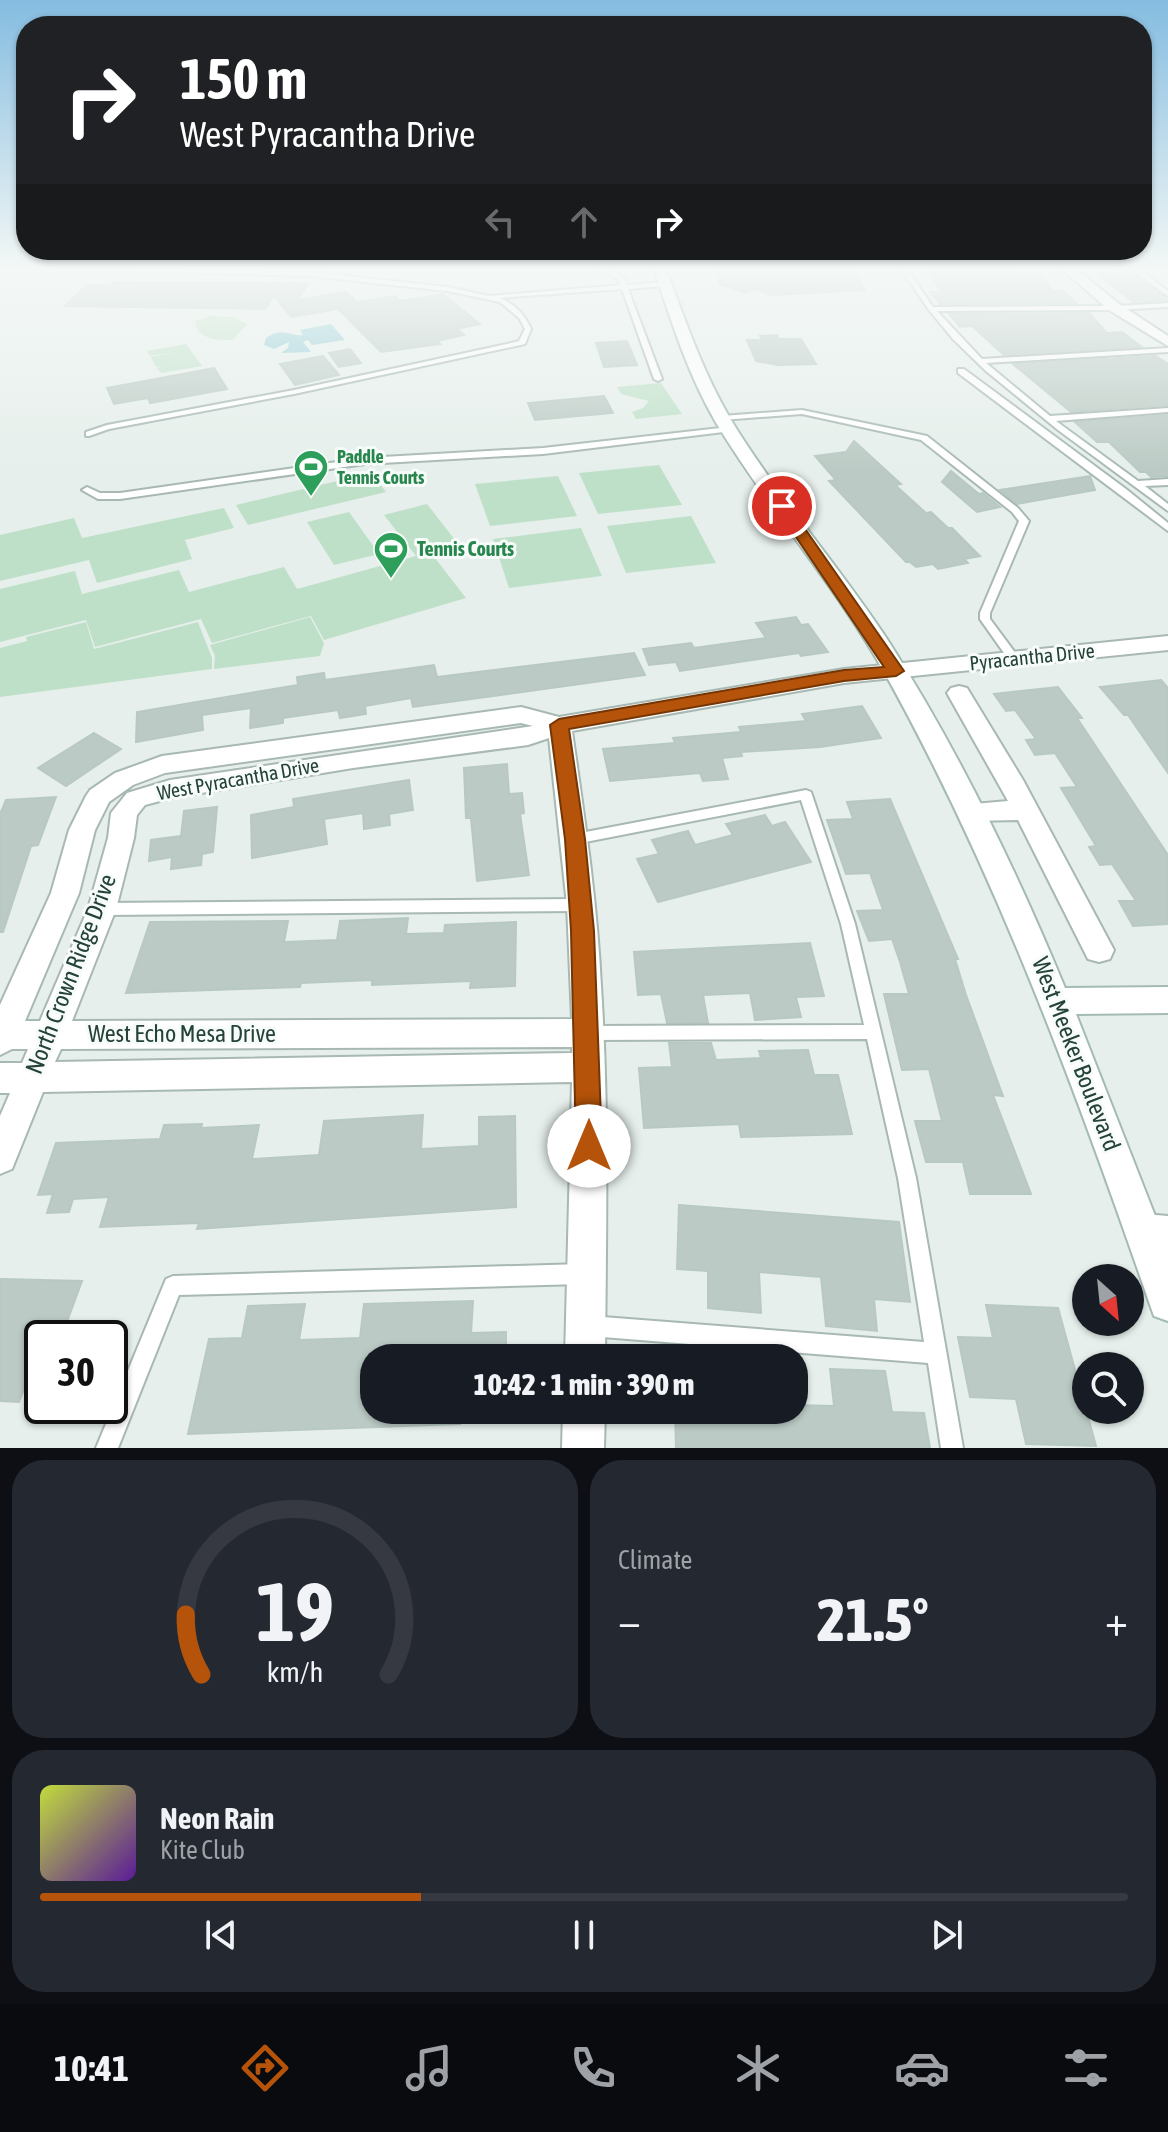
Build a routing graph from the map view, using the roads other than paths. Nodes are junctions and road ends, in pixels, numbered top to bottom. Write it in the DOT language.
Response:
graph roads {
  1 [pos="525,337"];
  2 [pos="642,337"];
  3 [pos="684,337"];
  4 [pos="957,337"];
  5 [pos="1168,350"];
  6 [pos="980,361"];
  7 [pos="961,371"];
  8 [pos="658,379"];
  9 [pos="1168,410"];
  10 [pos="1049,419"];
  11 [pos="726,424"];
  12 [pos="89,434"];
  13 [pos="1168,482"];
  14 [pos="1136,484"];
  15 [pos="87,490"];
  16 [pos="1168,508"];
  17 [pos="1168,528"];
  18 [pos="1166,645"];
  19 [pos="1013,658"];
  20 [pos="896,671"];
  21 [pos="959,693"];
  22 [pos="559,725"];
  23 [pos="133,787"];
  24 [pos="1026,810"];
  25 [pos="971,812"];
  26 [pos="575,839"];
  27 [pos="580,905"];
  28 [pos="102,909"];
  29 [pos="1099,950"];
  30 [pos="1168,1000"];
  31 [pos="1057,1001"];
  32 [pos="873,1032"];
  33 [pos="313,1033"];
  34 [pos="587,1033"];
  35 [pos="49,1035"];
  36 [pos="2,1038"];
  37 [pos="589,1067"];
  38 [pos="304,1071"];
  39 [pos="15,1078"];
  40 [pos="0,1157"];
  41 [pos="1156,1234"];
  42 [pos="589,1274"];
  43 [pos="1168,1302"];
  44 [pos="586,1325"];
  45 [pos="585,1344"];
  46 [pos="934,1353"];
  47 [pos="584,1424"];
  48 [pos="107,1448"];
  49 [pos="583,1448"];
  50 [pos="952,1448"];
  1 -- 12 [label="lane"];
  2 -- 8 [label="lane"];
  3 -- 11 [label="street, West Meeker Boulevard"];
  4 -- 6 [label="lane"];
  5 -- 6 [label="lane"];
  6 -- 10 [label="lane"];
  7 -- 17 [label="lane"];
  9 -- 10 [label="lane"];
  10 -- 14 [label="lane"];
  11 -- 15 [label="lane"];
  11 -- 19 [label="lane"];
  11 -- 20 [label="street, West Meeker Boulevard"];
  13 -- 14 [label="lane"];
  14 -- 16 [label="lane"];
  18 -- 19 [label="street, Pyracantha Drive"];
  19 -- 20 [label="street, Pyracantha Drive"];
  20 -- 22 [label="street, West Pyracantha Drive"];
  20 -- 25 [label="street, West Meeker Boulevard"];
  21 -- 24 [label="street"];
  22 -- 23 [label="street, West Pyracantha Drive"];
  22 -- 26 [label="street"];
  23 -- 28 [label="street, North Crown Ridge Drive"];
  23 -- 36 [label="street, North Crown Ridge Drive"];
  24 -- 25 [label="street"];
  24 -- 29 [label="street"];
  25 -- 31 [label="street, West Meeker Boulevard"];
  26 -- 27 [label="street"];
  26 -- 32 [label="lane"];
  27 -- 28 [label="lane"];
  27 -- 34 [label="street"];
  28 -- 35 [label="street, North Crown Ridge Drive"];
  30 -- 31 [label="street"];
  31 -- 41 [label="street, West Meeker Boulevard"];
  32 -- 34 [label="lane"];
  32 -- 46 [label="lane"];
  33 -- 34 [label="street, West Echo Mesa Drive"];
  33 -- 35 [label="street, West Echo Mesa Drive"];
  33 -- 38 [label="street"];
  34 -- 37 [label="street"];
  35 -- 36 [label="street, West Echo Mesa Drive"];
  35 -- 39 [label="street, North Crown Ridge Drive"];
  37 -- 38 [label="street, West Echo Mesa Drive"];
  37 -- 42 [label="street"];
  38 -- 39 [label="street, West Echo Mesa Drive"];
  39 -- 40 [label="street, North Crown Ridge Drive"];
  41 -- 43 [label="street, West Meeker Boulevard"];
  42 -- 44 [label="street"];
  42 -- 48 [label="lane"];
  44 -- 45 [label="street"];
  44 -- 46 [label="lane"];
  46 -- 50 [label="lane"];
  47 -- 49 [label="street"];
}
